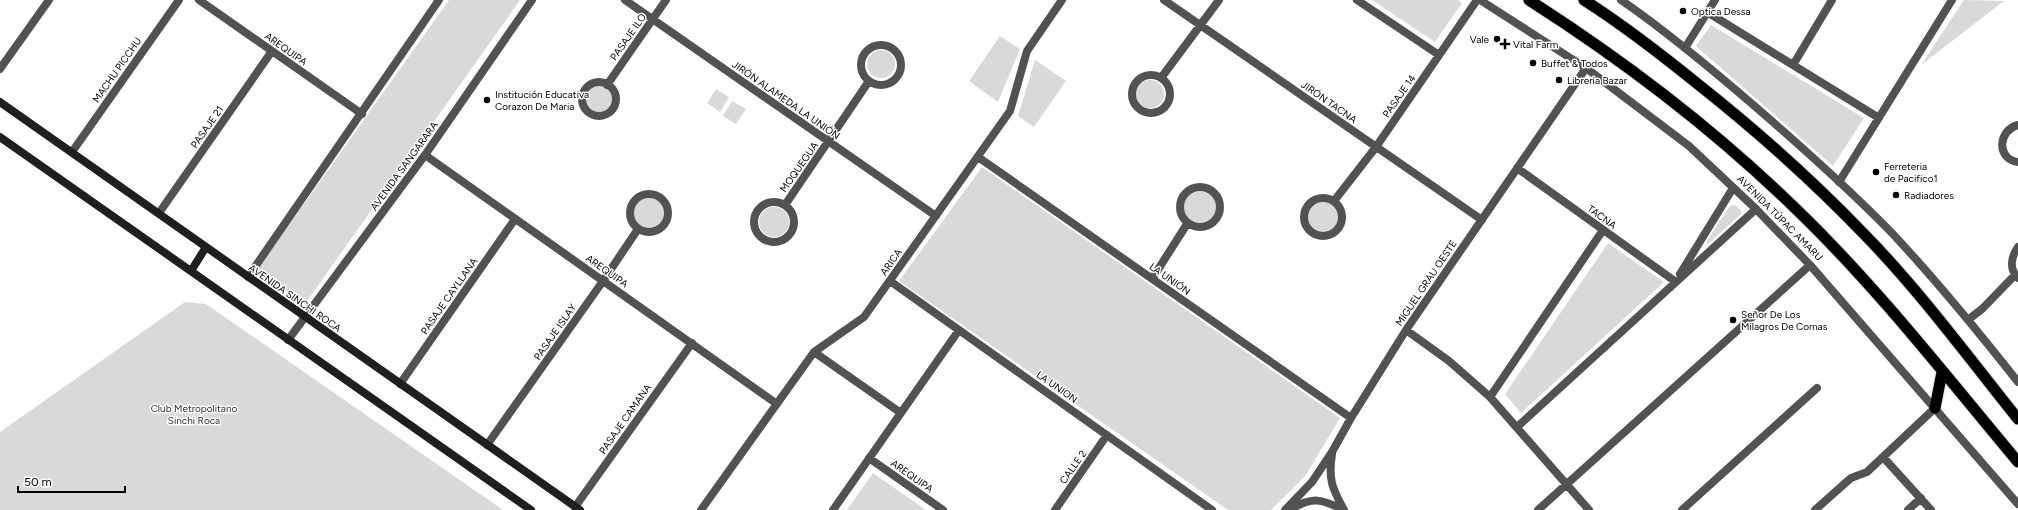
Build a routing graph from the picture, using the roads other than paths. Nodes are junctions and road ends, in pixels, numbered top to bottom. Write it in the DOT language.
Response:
graph roads {
  1 [pos="49,0"];
  2 [pos="179,0"];
  3 [pos="199,0"];
  4 [pos="439,0"];
  5 [pos="532,0"];
  6 [pos="625,0"];
  7 [pos="666,0"];
  8 [pos="1164,0"];
  9 [pos="1219,0"];
  10 [pos="1357,0"];
  11 [pos="1478,0"];
  12 [pos="1528,0"];
  13 [pos="1584,0"];
  14 [pos="1621,0"];
  15 [pos="1715,0"];
  16 [pos="1832,0"];
  17 [pos="1952,0"];
  18 [pos="1060,1"];
  19 [pos="1708,12"];
  20 [pos="652,20"];
  21 [pos="1201,26"];
  22 [pos="1685,48"];
  23 [pos="272,51"];
  24 [pos="1439,55"];
  25 [pos="1793,65"];
  26 [pos="1586,68"];
  27 [pos="0,69"];
  28 [pos="1161,78"];
  29 [pos="869,81"];
  30 [pos="607,85"];
  31 [pos="0,102"];
  32 [pos="362,114"];
  33 [pos="1879,118"];
  34 [pos="2018,125"];
  35 [pos="0,138"];
  36 [pos="829,142"];
  37 [pos="1376,147"];
  38 [pos="72,152"];
  39 [pos="425,155"];
  40 [pos="978,157"];
  41 [pos="2018,162"];
  42 [pos="1517,168"];
  43 [pos="1839,182"];
  44 [pos="1733,188"];
  45 [pos="1334,201"];
  46 [pos="785,205"];
  47 [pos="1756,209"];
  48 [pos="159,213"];
  49 [pos="936,216"];
  50 [pos="515,219"];
  51 [pos="1482,220"];
  52 [pos="1187,224"];
  53 [pos="638,229"];
  54 [pos="1603,230"];
  55 [pos="206,247"];
  56 [pos="2018,247"];
  57 [pos="1810,265"];
  58 [pos="191,271"];
  59 [pos="2017,276"];
  60 [pos="248,277"];
  61 [pos="1152,279"];
  62 [pos="604,281"];
  63 [pos="890,281"];
  64 [pos="1676,282"];
  65 [pos="305,317"];
  66 [pos="1969,319"];
  67 [pos="959,330"];
  68 [pos="1406,330"];
  69 [pos="288,340"];
  70 [pos="692,343"];
  71 [pos="814,352"];
  72 [pos="1942,372"];
  73 [pos="2018,382"];
  74 [pos="400,384"];
  75 [pos="1817,388"];
  76 [pos="1490,397"];
  77 [pos="777,404"];
  78 [pos="1935,408"];
  79 [pos="901,414"];
  80 [pos="1351,418"];
  81 [pos="2018,419"];
  82 [pos="1517,427"];
  83 [pos="1107,435"];
  84 [pos="487,445"];
  85 [pos="1332,452"];
  86 [pos="1884,456"];
  87 [pos="869,458"];
  88 [pos="2018,462"];
  89 [pos="1567,484"];
  90 [pos="1921,498"];
  91 [pos="2018,504"];
  92 [pos="578,509"];
  93 [pos="531,510"];
  94 [pos="701,510"];
  95 [pos="833,510"];
  96 [pos="943,510"];
  97 [pos="1055,510"];
  98 [pos="1212,510"];
  99 [pos="1285,510"];
  100 [pos="1289,510"];
  101 [pos="1344,510"];
  102 [pos="1538,510"];
  103 [pos="1589,510"];
  104 [pos="1682,510"];
  105 [pos="1815,510"];
  106 [pos="1908,510"];
  107 [pos="1931,510"];
  1 -- 27 [label="street"];
  2 -- 38 [label="street, MACHU PICCHU"];
  3 -- 23 [label="street, AREQUIPA"];
  4 -- 32 [label="street"];
  5 -- 39 [label="street, AVENIDA SANGARARA"];
  6 -- 20 [label="street, JIRÓN ALAMEDA LA UNIÓN"];
  7 -- 20 [label="street, PASAJE ILO"];
  8 -- 21 [label="street, JIRÓN TACNA"];
  9 -- 21 [label="street"];
  10 -- 24 [label="street"];
  11 -- 24 [label="street, PASAJE 14"];
  11 -- 26 [label="street, AVENIDA TÚPAC AMARU"];
  12 -- 72 [label="highway, AVENIDA TÚPAC AMARU"];
  13 -- 81 [label="highway"];
  14 -- 22 [label="street"];
  15 -- 19 [label="street"];
  16 -- 25 [label="street"];
  17 -- 33 [label="street"];
  18 -- 40 [label="street, ARICA"];
  19 -- 22 [label="street"];
  19 -- 25 [label="street"];
  20 -- 30 [label="street, PASAJE ILO"];
  20 -- 36 [label="street, JIRÓN ALAMEDA LA UNIÓN"];
  21 -- 28 [label="street"];
  21 -- 37 [label="street, JIRÓN TACNA"];
  22 -- 43 [label="street"];
  23 -- 32 [label="street, AREQUIPA"];
  23 -- 48 [label="street, PASAJE 21"];
  24 -- 37 [label="street, PASAJE 14"];
  25 -- 33 [label="street"];
  26 -- 42 [label="street, MIGUEL GRAU OESTE"];
  26 -- 44 [label="street, AVENIDA TÚPAC AMARU"];
  28 -- 28 [label="street"];
  29 -- 29 [label="street"];
  29 -- 36 [label="street, MOQUEGUA"];
  30 -- 30 [label="street"];
  31 -- 38 [label="main road, AVENIDA SINCHI ROCA"];
  32 -- 60 [label="street"];
  33 -- 43 [label="street"];
  34 -- 41 [label="street"];
  35 -- 58 [label="main road"];
  36 -- 46 [label="street, MOQUEGUA"];
  36 -- 49 [label="street, JIRÓN ALAMEDA LA UNIÓN"];
  37 -- 45 [label="street, PASAJE 14"];
  37 -- 51 [label="street, JIRÓN TACNA"];
  38 -- 48 [label="main road, AVENIDA SINCHI ROCA"];
  39 -- 50 [label="street, AREQUIPA"];
  39 -- 65 [label="street, AVENIDA SANGARARA"];
  40 -- 49 [label="street, ARICA"];
  40 -- 61 [label="street, LA UNIÓN"];
  42 -- 51 [label="street, MIGUEL GRAU OESTE"];
  42 -- 54 [label="street, TACNA"];
  43 -- 66 [label="street"];
  44 -- 47 [label="street, AVENIDA TÚPAC AMARU"];
  44 -- 64 [label="street"];
  45 -- 45 [label="street"];
  46 -- 46 [label="street, MOQUEGUA"];
  47 -- 57 [label="street, AVENIDA TÚPAC AMARU"];
  47 -- 64 [label="street"];
  48 -- 55 [label="main road, AVENIDA SINCHI ROCA"];
  49 -- 63 [label="street, ARICA"];
  50 -- 62 [label="street, AREQUIPA"];
  50 -- 74 [label="street, PASAJE CAYLLANA"];
  51 -- 68 [label="street, MIGUEL GRAU OESTE"];
  52 -- 52 [label="street"];
  52 -- 61 [label="street"];
  53 -- 53 [label="street"];
  53 -- 62 [label="street, PASAJE ISLAY"];
  54 -- 64 [label="street, TACNA"];
  54 -- 76 [label="street"];
  55 -- 58 [label="main road"];
  55 -- 60 [label="main road, AVENIDA SINCHI ROCA"];
  56 -- 59 [label="street"];
  57 -- 78 [label="street, AVENIDA TÚPAC AMARU"];
  57 -- 89 [label="street"];
  58 -- 69 [label="main road"];
  59 -- 66 [label="street"];
  60 -- 65 [label="main road, AVENIDA SINCHI ROCA"];
  61 -- 80 [label="street, LA UNIÓN"];
  62 -- 70 [label="street, AREQUIPA"];
  62 -- 84 [label="street, PASAJE ISLAY"];
  63 -- 67 [label="street, LA UNION"];
  63 -- 71 [label="street, ARICA"];
  64 -- 82 [label="street"];
  65 -- 69 [label="street, AVENIDA SANGARARA"];
  65 -- 74 [label="main road, AVENIDA SINCHI ROCA"];
  66 -- 73 [label="street"];
  67 -- 79 [label="street"];
  67 -- 83 [label="street, LA UNION"];
  68 -- 76 [label="street"];
  68 -- 80 [label="street, MIGUEL GRAU OESTE"];
  69 -- 93 [label="main road"];
  70 -- 77 [label="street, AREQUIPA"];
  70 -- 92 [label="street, PASAJE CAMANA"];
  71 -- 77 [label="street, ARICA"];
  71 -- 79 [label="street"];
  72 -- 78 [label="highway"];
  72 -- 88 [label="highway, AVENIDA TÚPAC AMARU"];
  74 -- 84 [label="main road, AVENIDA SINCHI ROCA"];
  75 -- 104 [label="street"];
  76 -- 82 [label="street"];
  77 -- 94 [label="street, ARICA"];
  78 -- 86 [label="street"];
  78 -- 91 [label="street, AVENIDA TÚPAC AMARU"];
  79 -- 87 [label="street"];
  80 -- 85 [label="street, MIGUEL GRAU OESTE"];
  82 -- 89 [label="street"];
  83 -- 97 [label="street, CALLE 2"];
  83 -- 98 [label="street, LA UNION"];
  84 -- 92 [label="main road, AVENIDA SINCHI ROCA"];
  85 -- 99 [label="street, MIGUEL GRAU OESTE"];
  85 -- 101 [label="street"];
  86 -- 90 [label="street"];
  86 -- 105 [label="street"];
  87 -- 95 [label="street"];
  87 -- 96 [label="street, AREQUIPA"];
  89 -- 102 [label="street"];
  89 -- 103 [label="street"];
  90 -- 106 [label="street"];
  90 -- 107 [label="street"];
  100 -- 101 [label="street"];
}
